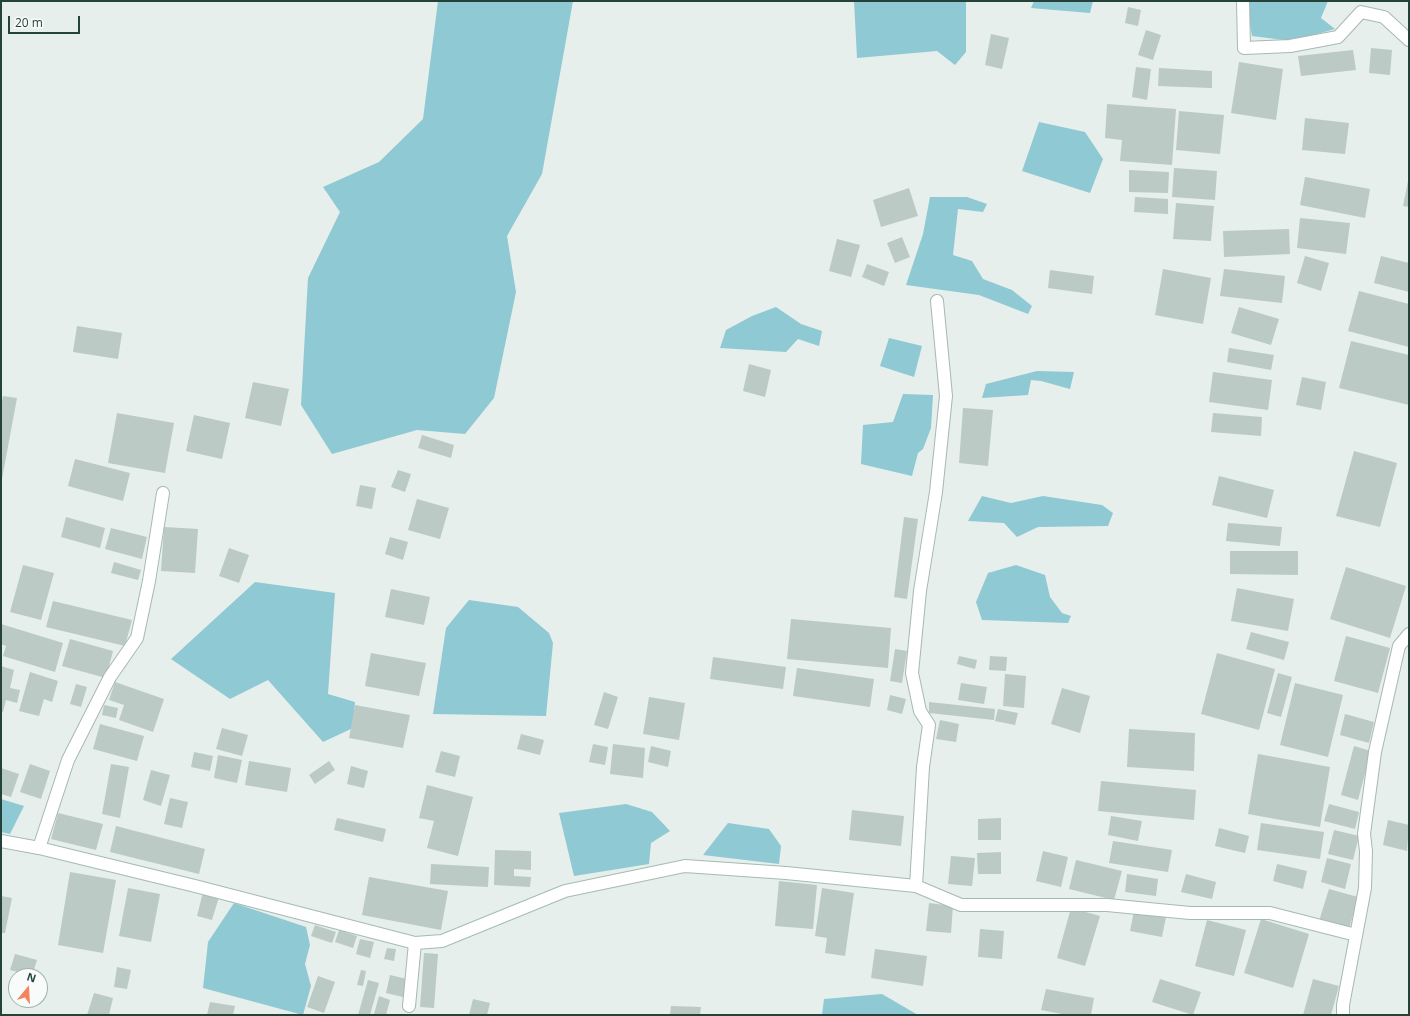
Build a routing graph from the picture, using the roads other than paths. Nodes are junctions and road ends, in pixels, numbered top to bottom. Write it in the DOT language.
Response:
graph roads {
  1 [pos="1243,1"];
  2 [pos="1409,40"];
  3 [pos="937,301"];
  4 [pos="163,493"];
  5 [pos="1409,634"];
  6 [pos="1,841"];
  7 [pos="39,848"];
  8 [pos="916,886"];
  9 [pos="1356,935"];
  10 [pos="415,944"];
  11 [pos="409,1006"];
  12 [pos="1343,1015"];
  1 -- 2 [label="street"];
  3 -- 8 [label="street"];
  4 -- 7 [label="street"];
  5 -- 9 [label="street"];
  6 -- 7 [label="street"];
  7 -- 10 [label="street"];
  8 -- 9 [label="street"];
  8 -- 10 [label="street"];
  9 -- 12 [label="street"];
  10 -- 11 [label="street"];
}
